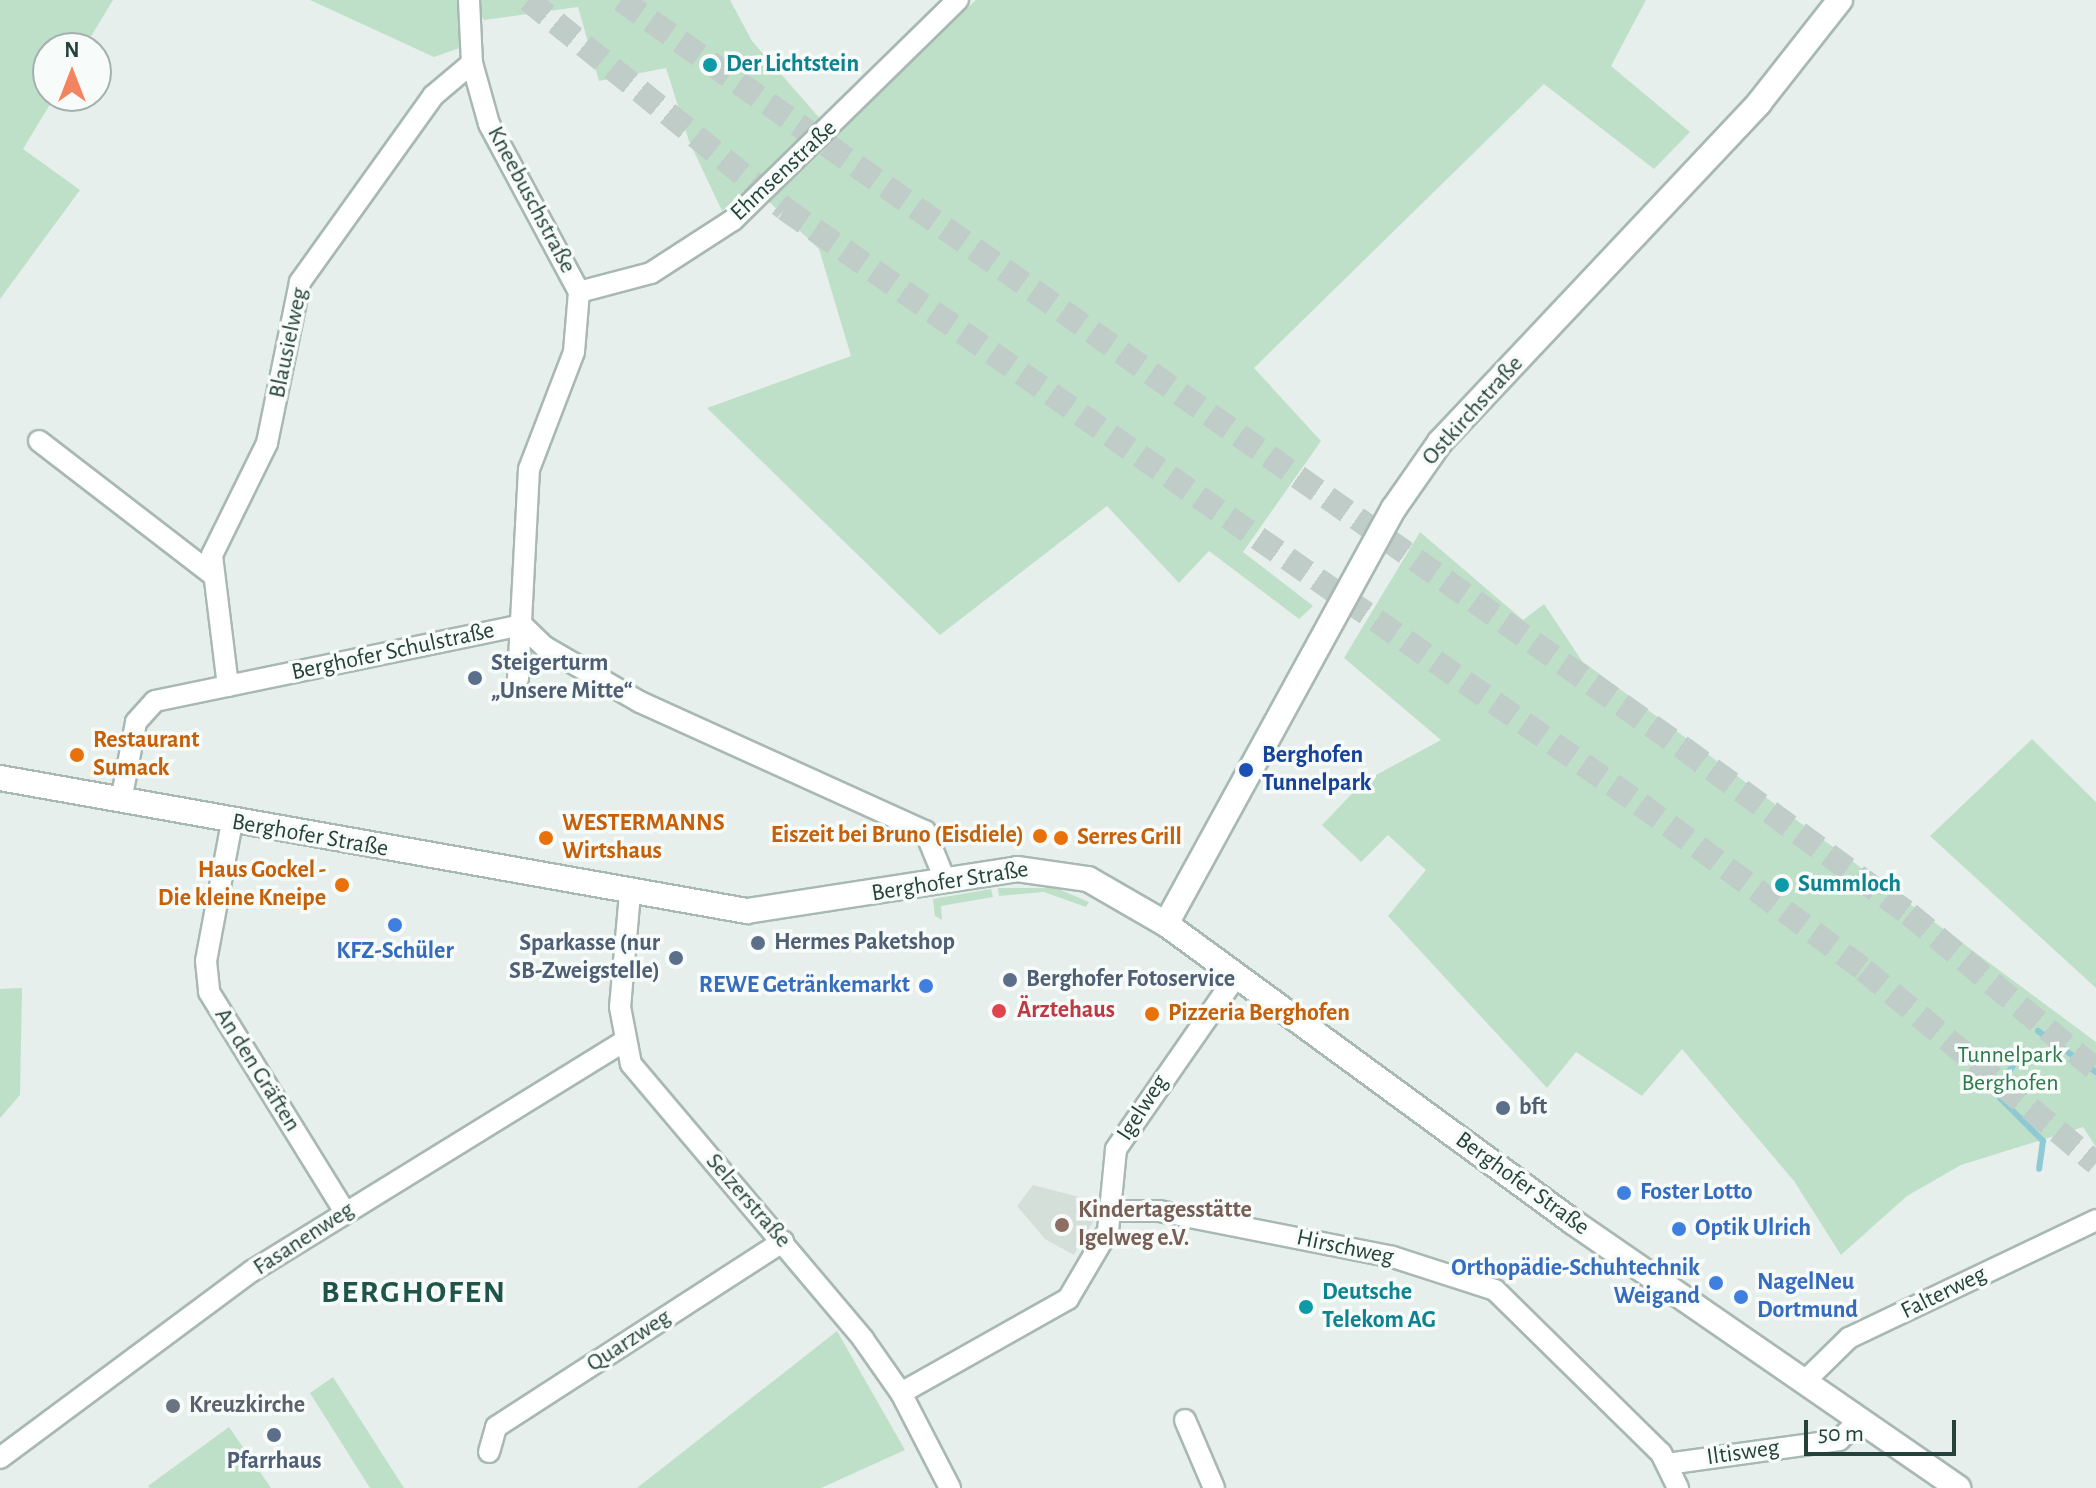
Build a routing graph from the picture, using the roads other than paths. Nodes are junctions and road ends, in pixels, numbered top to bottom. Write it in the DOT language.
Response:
graph roads {
  1 [pos="469,0"];
  2 [pos="958,0"];
  3 [pos="1840,0"];
  4 [pos="472,63"];
  5 [pos="579,292"];
  6 [pos="39,441"];
  7 [pos="212,574"];
  8 [pos="522,625"];
  9 [pos="518,679"];
  10 [pos="228,686"];
  11 [pos="0,778"];
  12 [pos="121,801"];
  13 [pos="232,822"];
  14 [pos="945,880"];
  15 [pos="630,893"];
  16 [pos="1166,924"];
  17 [pos="1237,975"];
  18 [pos="623,1042"];
  19 [pos="1112,1211"];
  20 [pos="345,1212"];
  21 [pos="2096,1220"];
  22 [pos="783,1241"];
  23 [pos="1804,1382"];
  24 [pos="901,1393"];
  25 [pos="1185,1420"];
  26 [pos="1859,1421"];
  27 [pos="489,1452"];
  28 [pos="0,1458"];
  29 [pos="1667,1464"];
  30 [pos="950,1488"];
  31 [pos="1214,1488"];
  32 [pos="1678,1488"];
  33 [pos="1958,1488"];
  1 -- 4 [label="street, Kneebuschstraße"];
  2 -- 5 [label="street, Ehmsenstraße"];
  3 -- 16 [label="street, Ostkirchstraße"];
  4 -- 5 [label="street, Kneebuschstraße"];
  4 -- 7 [label="street, Blausielweg"];
  5 -- 8 [label="street, Kneebuschstraße"];
  6 -- 7 [label="street"];
  7 -- 10 [label="street, Blausielweg"];
  8 -- 9 [label="street, Kneebuschstraße"];
  8 -- 10 [label="street, Berghofer Schulstraße"];
  8 -- 14 [label="street, Berghofer Schulstraße"];
  10 -- 12 [label="street, Berghofer Schulstraße"];
  11 -- 12 [label="street, Berghofer Straße"];
  12 -- 13 [label="street, Berghofer Straße"];
  13 -- 15 [label="street, Berghofer Straße"];
  13 -- 20 [label="street, An den Gräften"];
  14 -- 15 [label="street, Berghofer Straße"];
  14 -- 16 [label="street, Berghofer Straße"];
  15 -- 18 [label="street, Selzerstraße"];
  16 -- 17 [label="street, Berghofer Straße"];
  17 -- 19 [label="street, Igelweg"];
  17 -- 23 [label="street, Berghofer Straße"];
  18 -- 20 [label="street, Fasanenweg"];
  18 -- 22 [label="street, Selzerstraße"];
  19 -- 24 [label="street, Igelweg"];
  19 -- 29 [label="street, Hirschweg"];
  20 -- 28 [label="street, Fasanenweg"];
  21 -- 23 [label="street, Falterweg"];
  22 -- 24 [label="street, Selzerstraße"];
  22 -- 27 [label="street, Quarzweg"];
  23 -- 26 [label="street, Berghofer Straße"];
  24 -- 30 [label="street, Selzerstraße"];
  25 -- 31 [label="street"];
  26 -- 29 [label="street, Iltisweg"];
  26 -- 33 [label="street, Berghofer Straße"];
  29 -- 32 [label="street, Hirschweg"];
}
